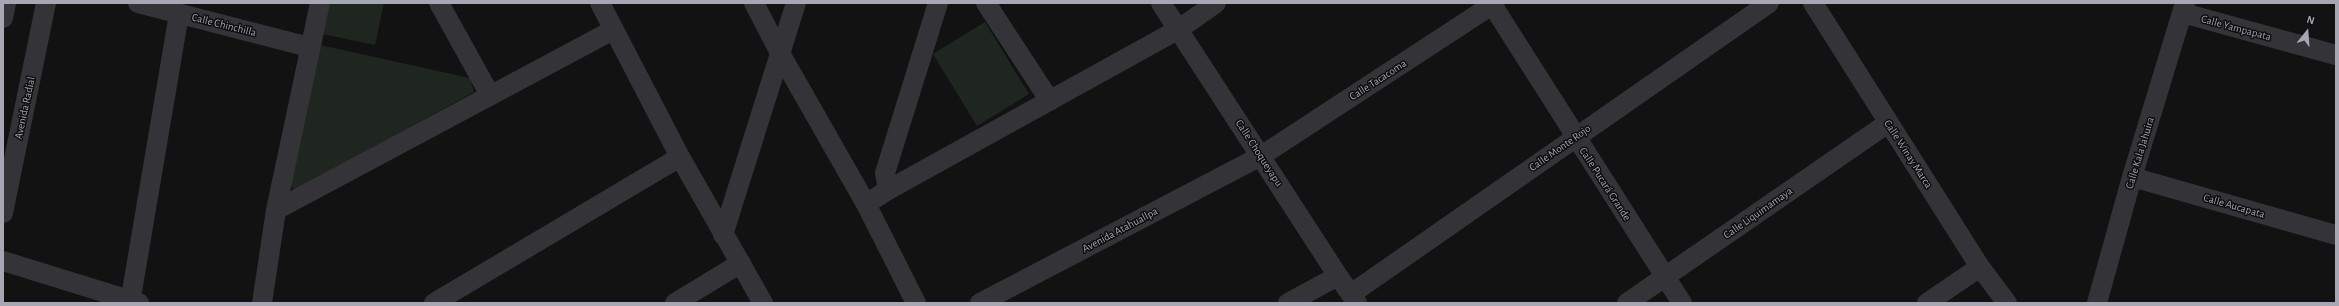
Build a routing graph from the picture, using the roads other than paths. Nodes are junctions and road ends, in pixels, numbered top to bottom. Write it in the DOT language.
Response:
graph roads {
  1 [pos="6,3"];
  2 [pos="46,3"];
  3 [pos="138,3"];
  4 [pos="320,3"];
  5 [pos="438,3"];
  6 [pos="600,3"];
  7 [pos="754,3"];
  8 [pos="796,3"];
  9 [pos="938,3"];
  10 [pos="986,3"];
  11 [pos="1161,3"];
  12 [pos="1216,3"];
  13 [pos="1769,3"];
  14 [pos="1812,3"];
  15 [pos="1493,4"];
  16 [pos="2184,8"];
  17 [pos="179,14"];
  18 [pos="3,18"];
  19 [pos="1179,29"];
  20 [pos="613,30"];
  21 [pos="309,47"];
  22 [pos="781,55"];
  23 [pos="2336,55"];
  24 [pos="490,95"];
  25 [pos="1050,101"];
  26 [pos="1888,123"];
  27 [pos="1576,137"];
  28 [pos="1261,156"];
  29 [pos="680,157"];
  30 [pos="2132,177"];
  31 [pos="888,190"];
  32 [pos="866,204"];
  33 [pos="276,210"];
  34 [pos="3,213"];
  35 [pos="723,235"];
  36 [pos="2336,235"];
  37 [pos="3,261"];
  38 [pos="741,263"];
  39 [pos="1980,267"];
  40 [pos="1338,276"];
  41 [pos="1665,277"];
  42 [pos="1354,299"];
  43 [pos="133,302"];
  44 [pos="262,303"];
  45 [pos="434,303"];
  46 [pos="675,303"];
  47 [pos="763,303"];
  48 [pos="916,303"];
  49 [pos="980,303"];
  50 [pos="1288,303"];
  51 [pos="1627,303"];
  52 [pos="1682,303"];
  53 [pos="1927,303"];
  54 [pos="2007,303"];
  55 [pos="2097,303"];
  1 -- 18 [label="street"];
  2 -- 34 [label="street, Avenida Radial"];
  3 -- 17 [label="street, Calle Chinchilla"];
  4 -- 21 [label="street"];
  5 -- 24 [label="street"];
  6 -- 20 [label="street"];
  7 -- 22 [label="street"];
  8 -- 22 [label="street"];
  9 -- 31 [label="street"];
  10 -- 25 [label="street"];
  11 -- 19 [label="street, Calle Choqueyapu"];
  12 -- 19 [label="street"];
  13 -- 27 [label="street, Calle Monte Rojo"];
  14 -- 26 [label="street, Calle Winay Marca"];
  15 -- 27 [label="street, Calle Pucará Grande"];
  15 -- 28 [label="street, Calle Tacacoma"];
  16 -- 23 [label="street, Calle Yampapata"];
  16 -- 30 [label="street, Calle Kala Jahuira"];
  17 -- 21 [label="street, Calle Chinchilla"];
  17 -- 43 [label="street"];
  19 -- 25 [label="street"];
  19 -- 28 [label="street, Calle Choqueyapu"];
  20 -- 24 [label="street"];
  20 -- 29 [label="street"];
  21 -- 33 [label="street"];
  22 -- 32 [label="street"];
  22 -- 35 [label="street"];
  24 -- 33 [label="street"];
  25 -- 31 [label="street"];
  26 -- 39 [label="street, Calle Winay Marca"];
  26 -- 41 [label="street, Calle Liquimamaya"];
  27 -- 41 [label="street, Calle Pucará Grande"];
  27 -- 42 [label="street, Calle Monte Rojo"];
  28 -- 40 [label="street, Calle Choqueyapu"];
  28 -- 49 [label="street, Avenida Atahuallpa"];
  29 -- 35 [label="street"];
  29 -- 45 [label="street"];
  30 -- 36 [label="street, Calle Aucapata"];
  30 -- 55 [label="street, Calle Kala Jahuira"];
  31 -- 32 [label="street"];
  32 -- 48 [label="street"];
  33 -- 44 [label="street"];
  35 -- 38 [label="street"];
  37 -- 43 [label="street"];
  38 -- 46 [label="street"];
  38 -- 47 [label="street"];
  39 -- 53 [label="street"];
  39 -- 54 [label="street, Calle Winay Marca"];
  40 -- 42 [label="street, Calle Choqueyapu"];
  40 -- 50 [label="street"];
  41 -- 51 [label="street, Calle Liquimamaya"];
  41 -- 52 [label="street, Calle Pucará Grande"];
}
